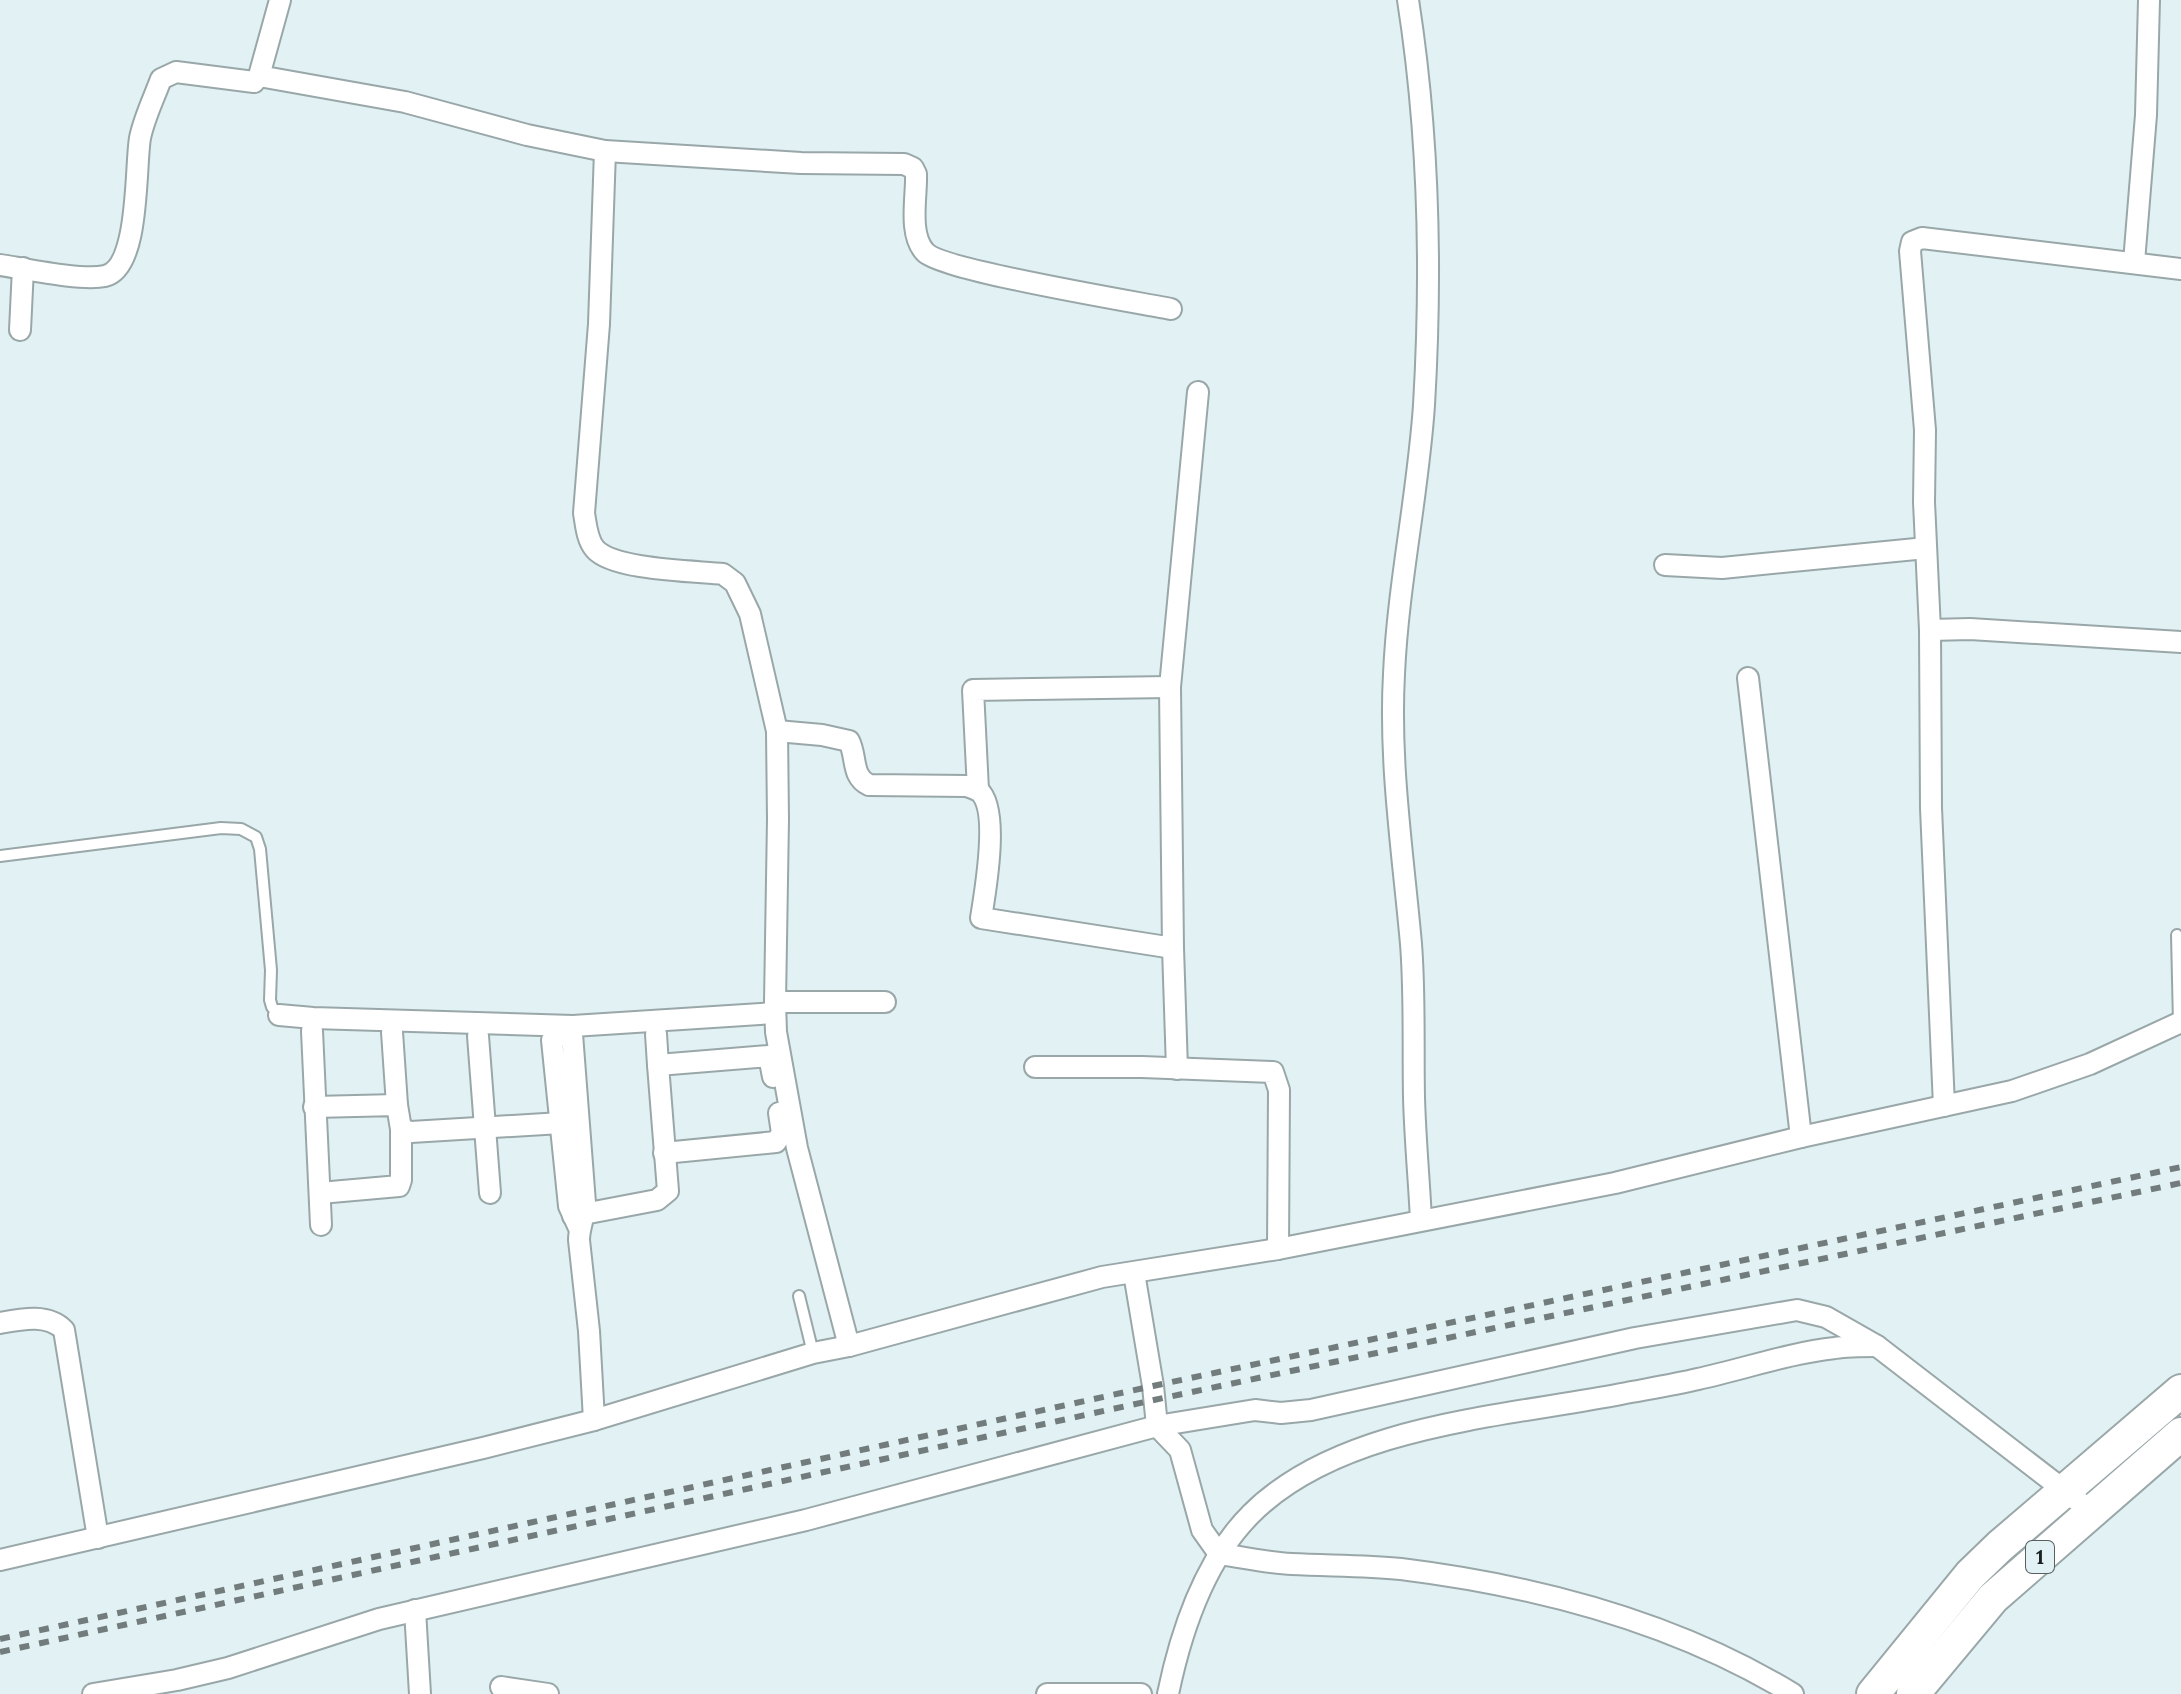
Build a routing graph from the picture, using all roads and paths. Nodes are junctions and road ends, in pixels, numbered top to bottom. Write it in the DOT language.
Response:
graph roads {
  1 [pos="280,0"];
  2 [pos="1408,0"];
  3 [pos="2149,0"];
  4 [pos="259,76"];
  5 [pos="605,151"];
  6 [pos="2134,262"];
  7 [pos="0,265"];
  8 [pos="23,268"];
  9 [pos="2181,269"];
  10 [pos="1171,309"];
  11 [pos="20,330"];
  12 [pos="1198,392"];
  13 [pos="1926,548"];
  14 [pos="1665,565"];
  15 [pos="1930,630"];
  16 [pos="2181,642"];
  17 [pos="1748,678"];
  18 [pos="1170,687"];
  19 [pos="777,731"];
  20 [pos="978,790"];
  21 [pos="0,856"];
  22 [pos="2177,935"];
  23 [pos="1173,948"];
  24 [pos="885,1002"];
  25 [pos="775,1007"];
  26 [pos="279,1015"];
  27 [pos="2180,1022"];
  28 [pos="312,1031"];
  29 [pos="392,1032"];
  30 [pos="656,1034"];
  31 [pos="478,1036"];
  32 [pos="658,1065"];
  33 [pos="1035,1067"];
  34 [pos="1177,1069"];
  35 [pos="397,1105"];
  36 [pos="1944,1106"];
  37 [pos="314,1107"];
  38 [pos="486,1127"];
  39 [pos="401,1129"];
  40 [pos="1801,1137"];
  41 [pos="664,1153"];
  42 [pos="320,1193"];
  43 [pos="490,1193"];
  44 [pos="579,1219"];
  45 [pos="1421,1220"];
  46 [pos="321,1225"];
  47 [pos="1278,1249"];
  48 [pos="1134,1273"];
  49 [pos="799,1296"];
  50 [pos="0,1323"];
  51 [pos="849,1346"];
  52 [pos="1877,1346"];
  53 [pos="813,1353"];
  54 [pos="2181,1391"];
  55 [pos="594,1420"];
  56 [pos="1157,1426"];
  57 [pos="2131,1433"];
  58 [pos="2169,1444"];
  59 [pos="2064,1490"];
  60 [pos="2091,1511"];
  61 [pos="98,1538"];
  62 [pos="1219,1554"];
  63 [pos="0,1560"];
  64 [pos="415,1610"];
  65 [pos="501,1687"];
  66 [pos="93,1694"];
  67 [pos="420,1694"];
  68 [pos="548,1694"];
  69 [pos="1047,1694"];
  70 [pos="1141,1694"];
  71 [pos="1168,1694"];
  72 [pos="1793,1694"];
  73 [pos="1873,1694"];
  74 [pos="1913,1694"];
  1 -- 4 [label="street"];
  2 -- 45 [label="street"];
  3 -- 6 [label="street"];
  4 -- 5 [label="street"];
  4 -- 8 [label="street"];
  5 -- 10 [label="street"];
  5 -- 19 [label="street"];
  6 -- 9 [label="street"];
  6 -- 13 [label="street"];
  7 -- 8 [label="street"];
  8 -- 11 [label="street"];
  12 -- 18 [label="street"];
  13 -- 14 [label="street"];
  13 -- 15 [label="street"];
  15 -- 16 [label="street"];
  15 -- 36 [label="street"];
  17 -- 40 [label="street"];
  18 -- 20 [label="street"];
  18 -- 23 [label="street"];
  19 -- 20 [label="street"];
  19 -- 25 [label="street"];
  20 -- 23 [label="street"];
  21 -- 26 [label="lane"];
  22 -- 27 [label="lane"];
  23 -- 34 [label="street"];
  24 -- 25 [label="street"];
  25 -- 26 [label="street"];
  25 -- 51 [label="street"];
  27 -- 36 [label="street"];
  28 -- 37 [label="street"];
  29 -- 35 [label="street"];
  30 -- 32 [label="street"];
  31 -- 38 [label="street"];
  32 -- 41 [label="street"];
  32 -- 41 [label="street"];
  33 -- 34 [label="street"];
  34 -- 47 [label="street"];
  35 -- 37 [label="street"];
  35 -- 39 [label="street"];
  36 -- 40 [label="street"];
  37 -- 42 [label="street"];
  38 -- 39 [label="street"];
  38 -- 43 [label="street"];
  38 -- 44 [label="street"];
  39 -- 42 [label="street"];
  40 -- 45 [label="street"];
  41 -- 44 [label="street"];
  42 -- 46 [label="street"];
  44 -- 55 [label="street"];
  45 -- 47 [label="street"];
  47 -- 48 [label="street"];
  48 -- 51 [label="street"];
  48 -- 56 [label="street"];
  49 -- 53 [label="lane"];
  50 -- 61 [label="street"];
  51 -- 53 [label="street"];
  52 -- 56 [label="street"];
  52 -- 59 [label="street"];
  52 -- 62 [label="street"];
  53 -- 55 [label="street"];
  54 -- 57 [label="highway, 1"];
  55 -- 61 [label="street"];
  56 -- 62 [label="street"];
  56 -- 64 [label="street"];
  57 -- 58 [label="highway"];
  57 -- 59 [label="highway, 1"];
  58 -- 60 [label="highway, 1"];
  59 -- 60 [label="street"];
  59 -- 73 [label="highway, 1"];
  60 -- 74 [label="highway, 1"];
  61 -- 63 [label="street"];
  62 -- 71 [label="street"];
  62 -- 72 [label="street"];
  64 -- 66 [label="street"];
  64 -- 67 [label="street"];
  65 -- 68 [label="street"];
  69 -- 70 [label="street"];
}
